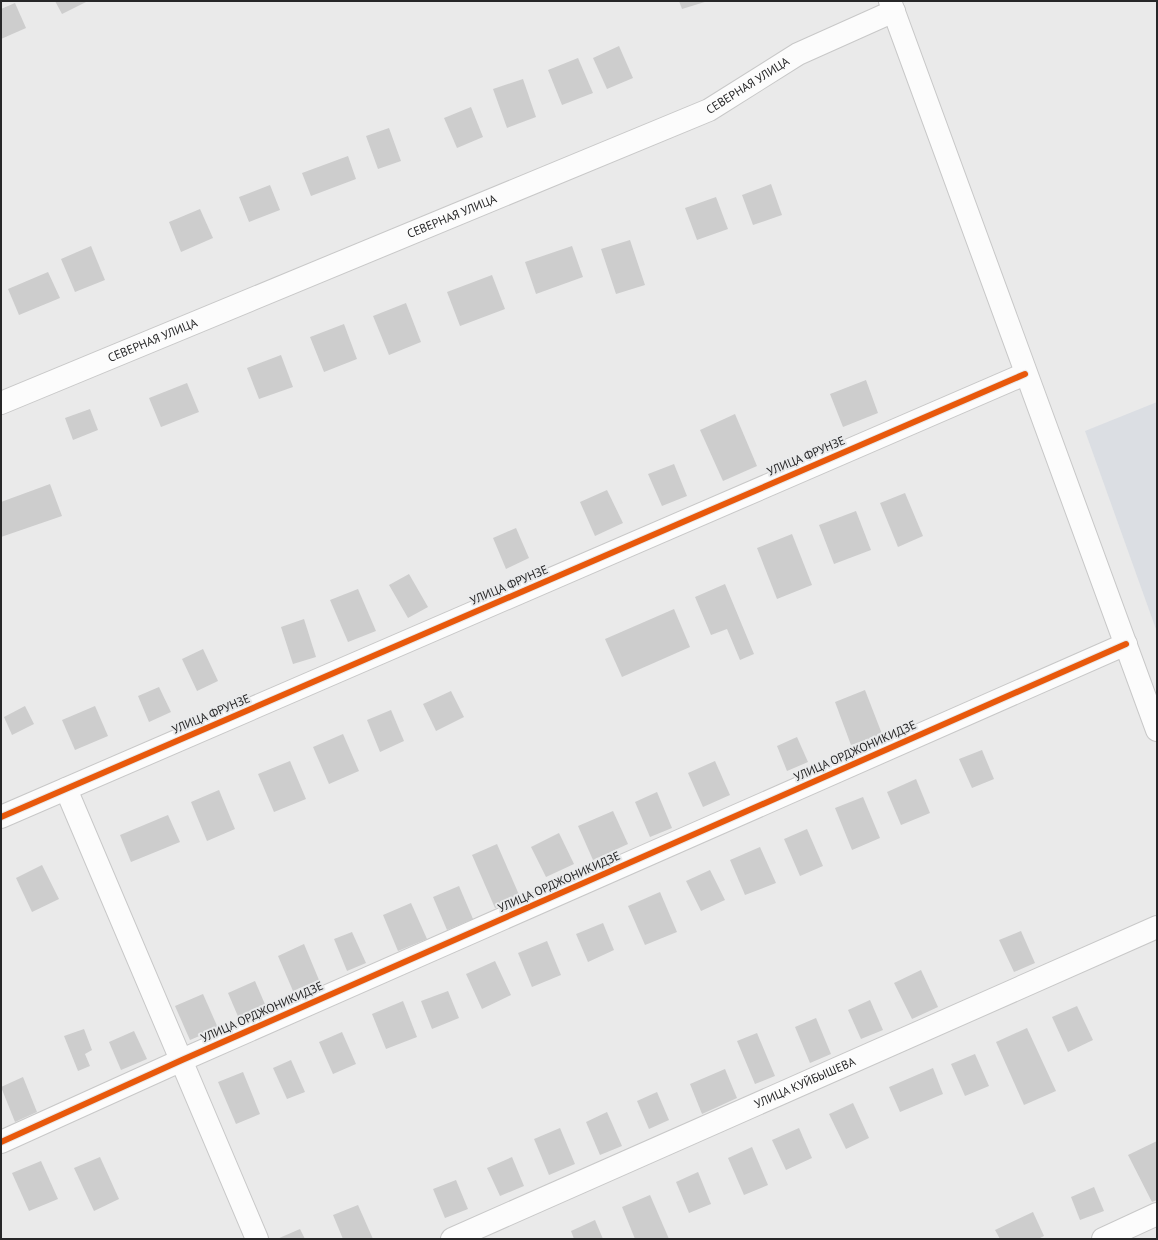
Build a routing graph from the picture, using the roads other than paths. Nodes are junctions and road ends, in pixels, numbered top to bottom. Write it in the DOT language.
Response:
graph roads {
  1 [pos="892,6"];
  2 [pos="1025,374"];
  3 [pos="1,403"];
  4 [pos="1126,644"];
  5 [pos="1157,730"];
  6 [pos="66,789"];
  7 [pos="1,817"];
  8 [pos="1157,927"];
  9 [pos="182,1060"];
  10 [pos="1,1142"];
  11 [pos="1157,1214"];
  12 [pos="257,1239"];
  13 [pos="452,1239"];
  14 [pos="1103,1239"];
  1 -- 2 [label="street"];
  1 -- 3 [label="street, СЕВЕРНАЯ УЛИЦА"];
  2 -- 4 [label="street"];
  2 -- 6 [label="street, УЛИЦА ФРУНЗЕ"];
  4 -- 5 [label="street"];
  4 -- 9 [label="street, УЛИЦА ОРДЖОНИКИДЗЕ"];
  6 -- 7 [label="street, УЛИЦА ФРУНЗЕ"];
  6 -- 9 [label="street"];
  8 -- 13 [label="street, УЛИЦА КУЙБЫШЕВА"];
  9 -- 10 [label="street, УЛИЦА ОРДЖОНИКИДЗЕ"];
  9 -- 12 [label="street"];
  11 -- 14 [label="street"];
}
